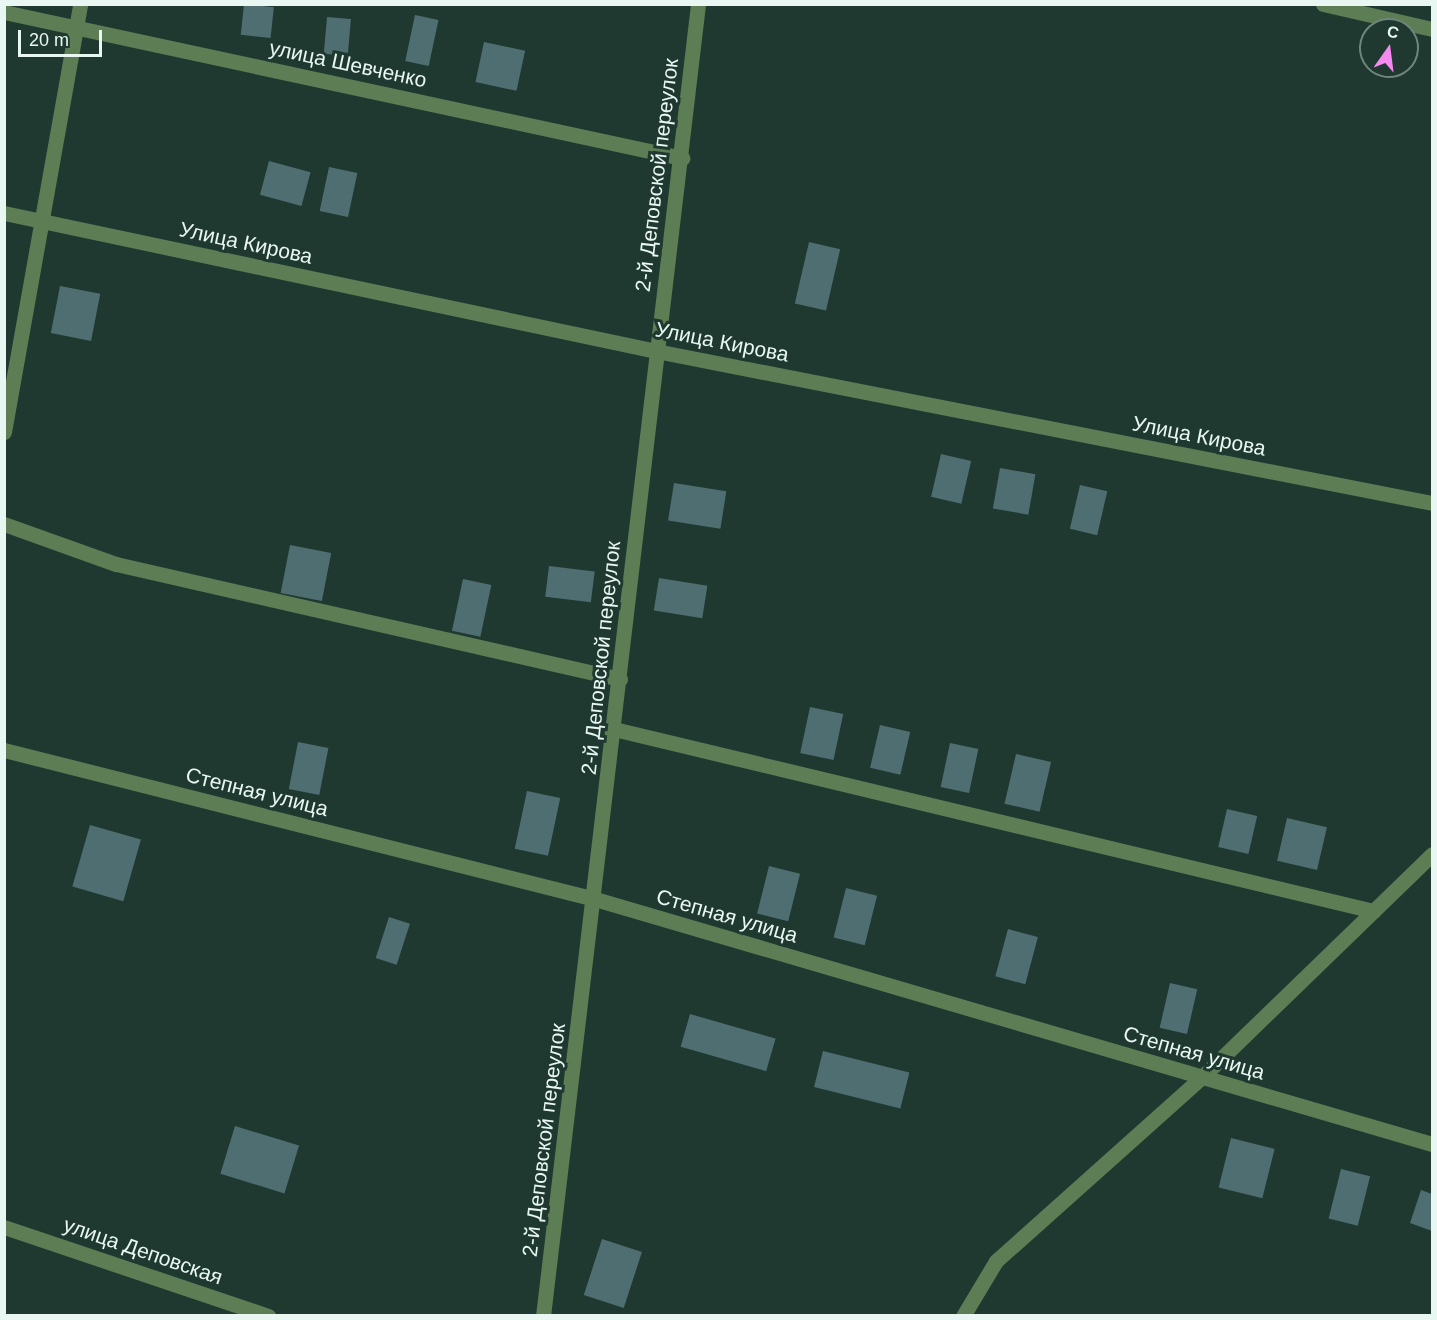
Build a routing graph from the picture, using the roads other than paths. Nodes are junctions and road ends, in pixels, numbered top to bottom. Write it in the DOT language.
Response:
graph roads {
  1 [pos="80,4"];
  2 [pos="698,4"];
  3 [pos="1323,4"];
  4 [pos="4,12"];
  5 [pos="77,26"];
  6 [pos="1432,29"];
  7 [pos="682,158"];
  8 [pos="4,213"];
  9 [pos="38,220"];
  10 [pos="656,351"];
  11 [pos="4,432"];
  12 [pos="1432,503"];
  13 [pos="4,524"];
  14 [pos="620,679"];
  15 [pos="614,729"];
  16 [pos="4,750"];
  17 [pos="1432,854"];
  18 [pos="595,899"];
  19 [pos="1373,911"];
  20 [pos="1202,1077"];
  21 [pos="1432,1144"];
  22 [pos="4,1227"];
  23 [pos="268,1316"];
  24 [pos="543,1316"];
  25 [pos="963,1316"];
  1 -- 5 [label="street"];
  2 -- 7 [label="street, 2-й Деповской переулок"];
  3 -- 6 [label="street"];
  4 -- 5 [label="street, улица Шевченко"];
  5 -- 7 [label="street, улица Шевченко"];
  5 -- 9 [label="street"];
  7 -- 10 [label="street, 2-й Деповской переулок"];
  8 -- 9 [label="street, Улица Кирова"];
  9 -- 10 [label="street, Улица Кирова"];
  9 -- 11 [label="street"];
  10 -- 12 [label="street, Улица Кирова"];
  10 -- 14 [label="street, 2-й Деповской переулок"];
  13 -- 14 [label="street"];
  14 -- 15 [label="street, 2-й Деповской переулок"];
  15 -- 18 [label="street, 2-й Деповской переулок"];
  15 -- 19 [label="street"];
  16 -- 18 [label="street, Степная улица"];
  17 -- 19 [label="street"];
  18 -- 20 [label="street, Степная улица"];
  18 -- 24 [label="street, 2-й Деповской переулок"];
  19 -- 20 [label="street"];
  20 -- 21 [label="street, Степная улица"];
  20 -- 25 [label="street"];
  22 -- 23 [label="street, улица Деповская"];
}
